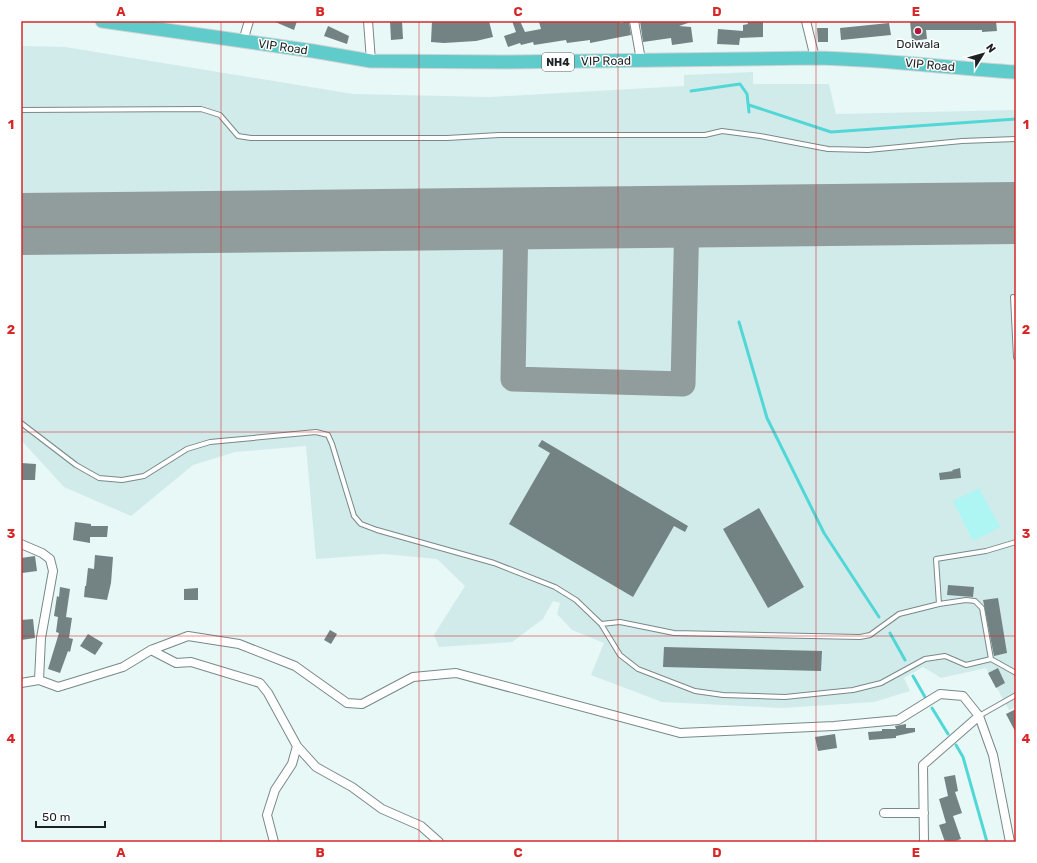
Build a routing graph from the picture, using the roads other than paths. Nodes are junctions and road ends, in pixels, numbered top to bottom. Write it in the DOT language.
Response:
graph roads {
  1 [pos="102,21"];
  2 [pos="249,21"];
  3 [pos="368,21"];
  4 [pos="634,21"];
  5 [pos="806,21"];
  6 [pos="243,41"];
  7 [pos="815,58"];
  8 [pos="641,60"];
  9 [pos="371,61"];
  10 [pos="1016,72"];
  11 [pos="21,110"];
  12 [pos="1016,139"];
  13 [pos="1013,297"];
  14 [pos="1016,357"];
  15 [pos="21,423"];
  16 [pos="1016,542"];
  17 [pos="21,544"];
  18 [pos="940,604"];
  19 [pos="601,624"];
  20 [pos="150,650"];
  21 [pos="991,659"];
  22 [pos="1016,673"];
  23 [pos="39,680"];
  24 [pos="21,683"];
  25 [pos="1016,695"];
  26 [pos="979,716"];
  27 [pos="297,746"];
  28 [pos="884,813"];
  29 [pos="924,813"];
  30 [pos="274,842"];
  31 [pos="439,842"];
  32 [pos="924,842"];
  33 [pos="1010,842"];
  1 -- 6 [label="highway, VIP Road / NH4"];
  2 -- 6 [label="street"];
  3 -- 9 [label="street"];
  4 -- 8 [label="street"];
  5 -- 7 [label="street"];
  6 -- 9 [label="highway, VIP Road / NH4"];
  7 -- 8 [label="highway, VIP Road / NH4"];
  7 -- 10 [label="highway, VIP Road / NH4"];
  8 -- 9 [label="highway, VIP Road / NH4"];
  11 -- 12 [label="lane"];
  13 -- 14 [label="lane"];
  15 -- 19 [label="lane"];
  16 -- 18 [label="lane"];
  17 -- 23 [label="street"];
  18 -- 19 [label="lane"];
  18 -- 21 [label="lane"];
  19 -- 21 [label="lane"];
  20 -- 23 [label="street"];
  20 -- 26 [label="street"];
  20 -- 27 [label="street"];
  21 -- 22 [label="lane"];
  23 -- 24 [label="street"];
  25 -- 26 [label="lane"];
  26 -- 29 [label="street"];
  26 -- 33 [label="street"];
  27 -- 30 [label="street"];
  27 -- 31 [label="street"];
  28 -- 29 [label="street"];
  29 -- 32 [label="street"];
}
